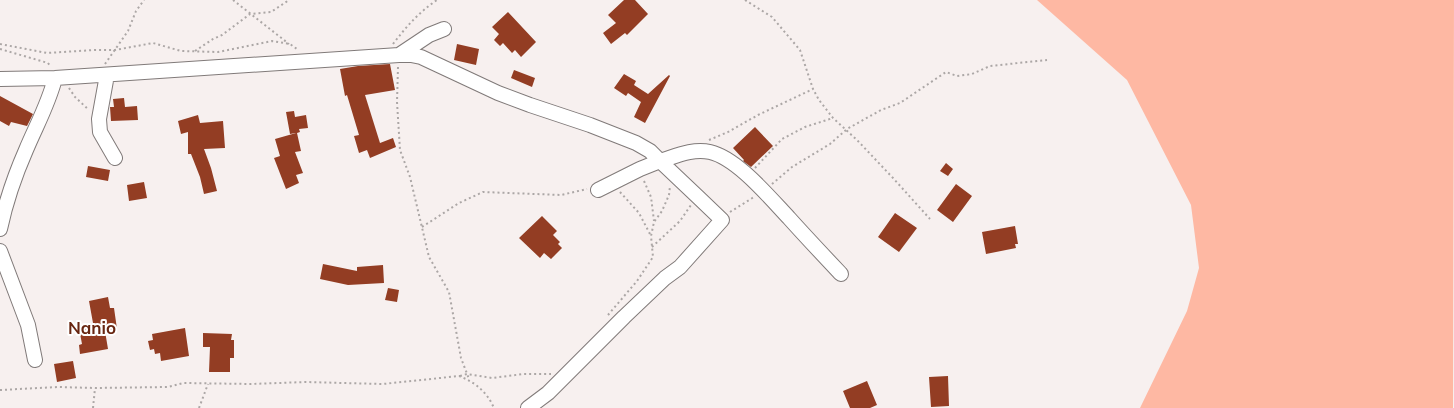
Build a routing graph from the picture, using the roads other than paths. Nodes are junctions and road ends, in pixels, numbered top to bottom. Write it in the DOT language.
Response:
graph roads {
  1 [pos="444,29"];
  2 [pos="392,56"];
  3 [pos="103,75"];
  4 [pos="55,78"];
  5 [pos="0,79"];
  6 [pos="115,158"];
  7 [pos="660,162"];
  8 [pos="593,189"];
  9 [pos="0,228"];
  10 [pos="0,251"];
  11 [pos="841,274"];
  12 [pos="35,360"];
  13 [pos="528,408"];
  1 -- 2 [label="street"];
  2 -- 3 [label="street"];
  2 -- 7 [label="street"];
  3 -- 4 [label="street"];
  3 -- 6 [label="street"];
  4 -- 5 [label="street"];
  4 -- 9 [label="street"];
  7 -- 8 [label="street"];
  7 -- 11 [label="street"];
  7 -- 13 [label="street"];
  10 -- 12 [label="street"];
}
